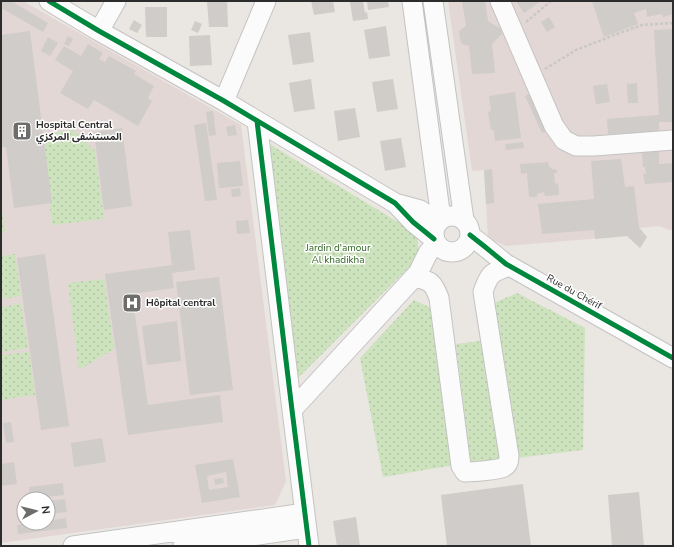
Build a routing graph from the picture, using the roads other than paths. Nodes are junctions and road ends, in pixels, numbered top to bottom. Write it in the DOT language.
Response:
graph roads {
  1 [pos="49,1"];
  2 [pos="116,1"];
  3 [pos="266,1"];
  4 [pos="412,1"];
  5 [pos="432,1"];
  6 [pos="500,1"];
  7 [pos="99,31"];
  8 [pos="224,101"];
  9 [pos="257,121"];
  10 [pos="673,140"];
  11 [pos="467,228"];
  12 [pos="437,230"];
  13 [pos="455,252"];
  14 [pos="508,265"];
  15 [pos="416,275"];
  16 [pos="673,358"];
  17 [pos="292,410"];
  18 [pos="307,529"];
  19 [pos="73,546"];
  20 [pos="183,546"];
  1 -- 7 [label="street"];
  2 -- 7 [label="street"];
  3 -- 8 [label="street"];
  4 -- 12 [label="street"];
  5 -- 11 [label="street"];
  6 -- 10 [label="street"];
  7 -- 8 [label="street"];
  8 -- 9 [label="street"];
  9 -- 12 [label="street"];
  9 -- 17 [label="street"];
  11 -- 12 [label="street"];
  11 -- 13 [label="street"];
  11 -- 14 [label="street, Rue du Chérif"];
  12 -- 13 [label="street"];
  12 -- 15 [label="street"];
  13 -- 14 [label="street, Rue du Chérif"];
  13 -- 15 [label="street"];
  14 -- 15 [label="street"];
  14 -- 16 [label="street, Rue du Chérif"];
  15 -- 17 [label="street"];
  17 -- 18 [label="street"];
  18 -- 19 [label="street"];
  18 -- 20 [label="street"];
}
